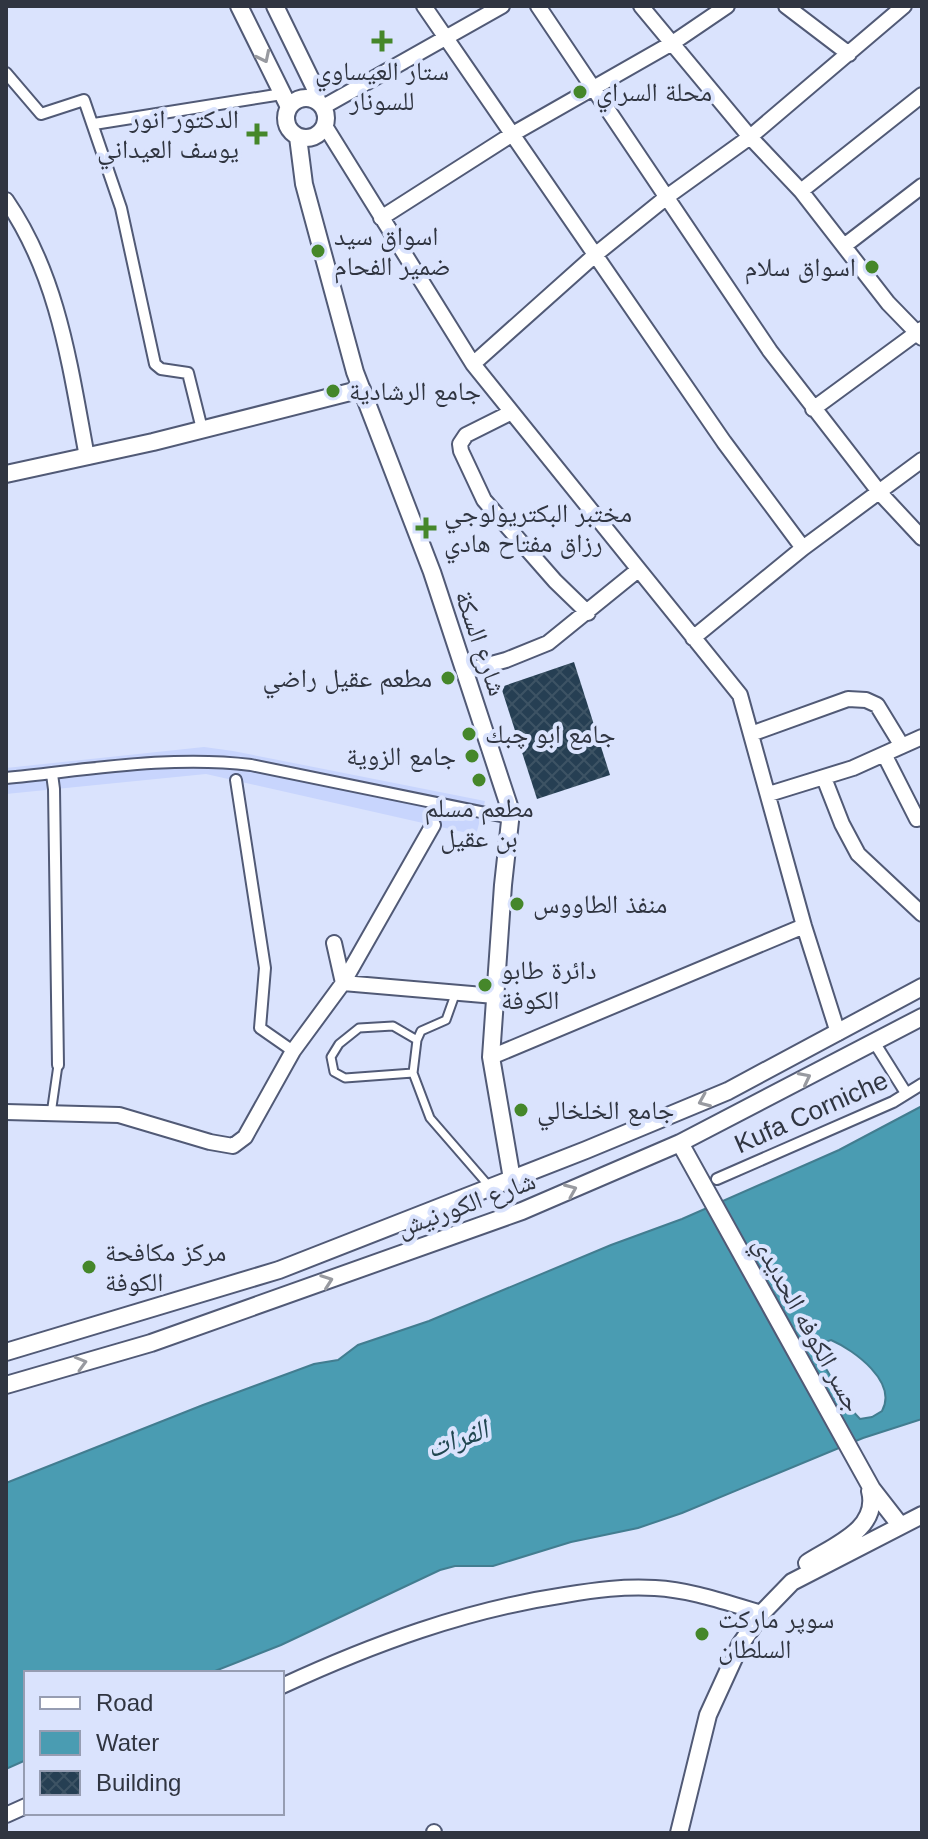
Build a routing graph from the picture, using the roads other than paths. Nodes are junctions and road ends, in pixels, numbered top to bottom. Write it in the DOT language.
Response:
graph roads {
  1 [pos="239,6"];
  2 [pos="275,6"];
  3 [pos="424,6"];
  4 [pos="502,6"];
  5 [pos="538,6"];
  6 [pos="641,6"];
  7 [pos="727,6"];
  8 [pos="786,6"];
  9 [pos="904,6"];
  10 [pos="444,38"];
  11 [pos="674,42"];
  12 [pos="849,54"];
  13 [pos="6,73"];
  14 [pos="591,87"];
  15 [pos="922,95"];
  16 [pos="285,101"];
  17 [pos="320,104"];
  18 [pos="94,124"];
  19 [pos="325,126"];
  20 [pos="511,135"];
  21 [pos="298,137"];
  22 [pos="750,137"];
  23 [pos="922,186"];
  24 [pos="801,191"];
  25 [pos="668,196"];
  26 [pos="6,200"];
  27 [pos="381,218"];
  28 [pos="844,246"];
  29 [pos="595,255"];
  30 [pos="920,333"];
  31 [pos="473,364"];
  32 [pos="362,389"];
  33 [pos="813,409"];
  34 [pos="510,413"];
  35 [pos="202,429"];
  36 [pos="87,457"];
  37 [pos="922,460"];
  38 [pos="6,474"];
  39 [pos="880,493"];
  40 [pos="922,538"];
  41 [pos="803,548"];
  42 [pos="638,570"];
  43 [pos="588,613"];
  44 [pos="693,638"];
  45 [pos="466,671"];
  46 [pos="751,734"];
  47 [pos="922,737"];
  48 [pos="902,746"];
  49 [pos="884,754"];
  50 [pos="52,774"];
  51 [pos="6,778"];
  52 [pos="824,778"];
  53 [pos="236,780"];
  54 [pos="769,794"];
  55 [pos="510,818"];
  56 [pos="922,818"];
  57 [pos="433,825"];
  58 [pos="922,914"];
  59 [pos="804,926"];
  60 [pos="334,943"];
  61 [pos="343,983"];
  62 [pos="922,987"];
  63 [pos="456,992"];
  64 [pos="495,996"];
  65 [pos="922,1017"];
  66 [pos="838,1033"];
  67 [pos="417,1040"];
  68 [pos="874,1042"];
  69 [pos="293,1051"];
  70 [pos="491,1057"];
  71 [pos="58,1065"];
  72 [pos="413,1073"];
  73 [pos="922,1084"];
  74 [pos="906,1093"];
  75 [pos="6,1112"];
  76 [pos="51,1114"];
  77 [pos="680,1143"];
  78 [pos="512,1179"];
  79 [pos="712,1186"];
  80 [pos="490,1188"];
  81 [pos="411,1218"];
  82 [pos="376,1231"];
  83 [pos="418,1248"];
  84 [pos="387,1259"];
  85 [pos="6,1352"];
  86 [pos="6,1385"];
  87 [pos="865,1474"];
  88 [pos="922,1515"];
  89 [pos="900,1525"];
  90 [pos="792,1582"];
  91 [pos="762,1613"];
  92 [pos="284,1685"];
  93 [pos="679,1833"];
  1 -- 16 [label="street, one-way"];
  2 -- 17 [label="street"];
  3 -- 10 [label="street"];
  4 -- 10 [label="street"];
  5 -- 14 [label="street"];
  6 -- 11 [label="street"];
  7 -- 11 [label="street"];
  8 -- 12 [label="street"];
  9 -- 12 [label="street"];
  10 -- 17 [label="street"];
  10 -- 20 [label="street"];
  11 -- 14 [label="street"];
  11 -- 22 [label="street"];
  12 -- 22 [label="street"];
  13 -- 18 [label="street"];
  14 -- 20 [label="street"];
  14 -- 25 [label="street"];
  15 -- 24 [label="street"];
  16 -- 17 [label="street"];
  16 -- 18 [label="street"];
  16 -- 21 [label="street"];
  17 -- 19 [label="street"];
  18 -- 35 [label="street"];
  19 -- 21 [label="street"];
  19 -- 27 [label="street"];
  20 -- 27 [label="street"];
  20 -- 29 [label="street"];
  21 -- 32 [label="street, شارع السكة"];
  22 -- 24 [label="street"];
  22 -- 25 [label="street"];
  23 -- 28 [label="street"];
  24 -- 28 [label="street"];
  25 -- 29 [label="street"];
  25 -- 33 [label="street"];
  26 -- 36 [label="street"];
  27 -- 31 [label="street"];
  28 -- 30 [label="street"];
  29 -- 31 [label="street"];
  29 -- 41 [label="street"];
  30 -- 33 [label="street"];
  31 -- 34 [label="street"];
  32 -- 35 [label="street"];
  32 -- 45 [label="street, شارع السكة"];
  33 -- 39 [label="street"];
  34 -- 42 [label="street"];
  34 -- 43 [label="street"];
  35 -- 36 [label="street"];
  36 -- 38 [label="street"];
  37 -- 39 [label="street"];
  39 -- 40 [label="street"];
  39 -- 41 [label="street"];
  41 -- 44 [label="street"];
  42 -- 43 [label="street"];
  42 -- 44 [label="street"];
  43 -- 45 [label="street"];
  44 -- 46 [label="street"];
  45 -- 55 [label="street, شارع السكة"];
  46 -- 48 [label="street"];
  46 -- 54 [label="street"];
  47 -- 48 [label="street"];
  48 -- 49 [label="street"];
  49 -- 52 [label="street"];
  49 -- 56 [label="street"];
  50 -- 51 [label="street"];
  50 -- 55 [label="street"];
  50 -- 71 [label="street"];
  52 -- 54 [label="street"];
  52 -- 58 [label="street"];
  53 -- 69 [label="street"];
  54 -- 59 [label="street"];
  55 -- 64 [label="street, شارع السكة"];
  57 -- 61 [label="street"];
  59 -- 66 [label="street"];
  59 -- 70 [label="street"];
  60 -- 61 [label="street"];
  61 -- 63 [label="street"];
  61 -- 69 [label="street"];
  62 -- 66 [label="street, شارع الكورنيش"];
  63 -- 64 [label="street"];
  63 -- 67 [label="lane"];
  64 -- 70 [label="street, شارع السكة"];
  65 -- 68 [label="street, شارع الكورنيش"];
  66 -- 78 [label="street, شارع الكورنيش, one-way"];
  67 -- 72 [label="lane"];
  67 -- 72 [label="lane"];
  68 -- 74 [label="street"];
  77 -- 68 [label="street, شارع الكورنيش, one-way"];
  69 -- 76 [label="street"];
  70 -- 78 [label="street, شارع السكة"];
  71 -- 76 [label="lane"];
  72 -- 80 [label="lane"];
  73 -- 74 [label="street, Kufa Corniche"];
  74 -- 79 [label="street, Kufa Corniche"];
  75 -- 76 [label="street"];
  77 -- 79 [label="street, جسر الکوفه الحديدي"];
  83 -- 77 [label="street, شارع الكورنيش, one-way"];
  78 -- 80 [label="street, شارع الكورنيش"];
  79 -- 87 [label="street, جسر الکوفه الحديدي"];
  80 -- 81 [label="street, شارع الكورنيش"];
  81 -- 82 [label="street, شارع الكورنيش"];
  81 -- 83 [label="street"];
  82 -- 84 [label="street"];
  82 -- 85 [label="street, شارع الكورنيش"];
  83 -- 84 [label="street, شارع الكورنيش"];
  86 -- 84 [label="street, شارع الكورنيش, one-way"];
  87 -- 89 [label="street, جسر الکوفه الحديدي"];
  87 -- 90 [label="street"];
  88 -- 89 [label="street"];
  89 -- 90 [label="street"];
  90 -- 91 [label="street"];
  91 -- 92 [label="street"];
  91 -- 93 [label="street"];
}
